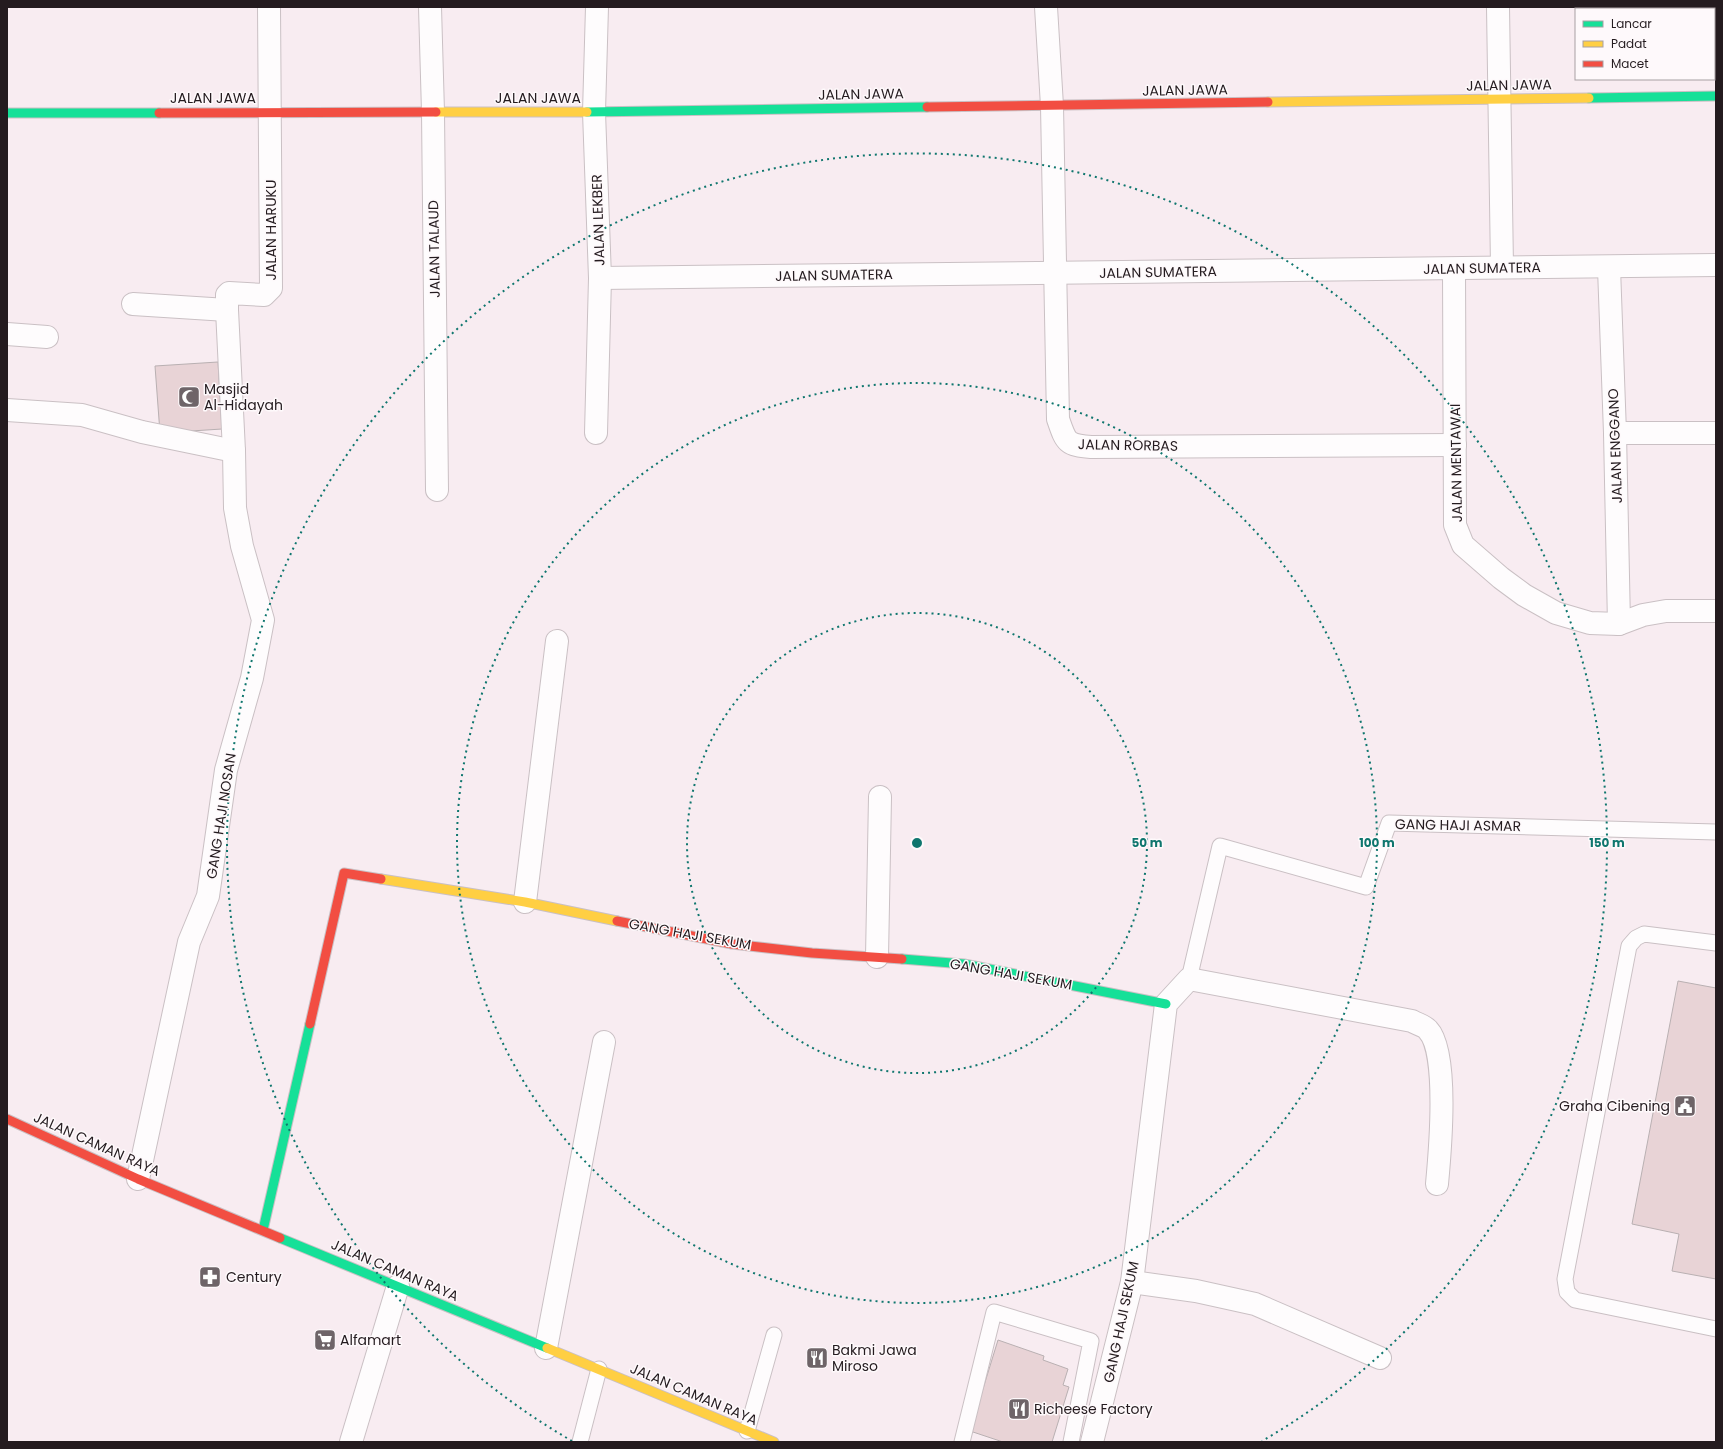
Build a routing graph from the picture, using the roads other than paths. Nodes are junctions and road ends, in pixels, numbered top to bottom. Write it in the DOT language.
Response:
graph roads {
  1 [pos="270,7"];
  2 [pos="430,7"];
  3 [pos="597,7"];
  4 [pos="1046,7"];
  5 [pos="1498,7"];
  6 [pos="1716,96"];
  7 [pos="1499,99"];
  8 [pos="1052,106"];
  9 [pos="271,112"];
  10 [pos="433,112"];
  11 [pos="594,112"];
  12 [pos="7,113"];
  13 [pos="1716,265"];
  14 [pos="1502,268"];
  15 [pos="1609,268"];
  16 [pos="1454,269"];
  17 [pos="1055,273"];
  18 [pos="600,278"];
  19 [pos="133,304"];
  20 [pos="227,310"];
  21 [pos="7,334"];
  22 [pos="47,337"];
  23 [pos="7,410"];
  24 [pos="596,433"];
  25 [pos="1615,433"];
  26 [pos="1716,433"];
  27 [pos="1455,444"];
  28 [pos="234,452"];
  29 [pos="437,490"];
  30 [pos="1716,611"];
  31 [pos="1619,624"];
  32 [pos="557,641"];
  33 [pos="880,796"];
  34 [pos="1716,832"];
  35 [pos="525,902"];
  36 [pos="1716,943"];
  37 [pos="877,957"];
  38 [pos="1189,979"];
  39 [pos="1166,1004"];
  40 [pos="604,1042"];
  41 [pos="7,1119"];
  42 [pos="138,1179"];
  43 [pos="1437,1184"];
  44 [pos="263,1230"];
  45 [pos="1132,1282"];
  46 [pos="398,1286"];
  47 [pos="1716,1329"];
  48 [pos="774,1335"];
  49 [pos="546,1348"];
  50 [pos="1380,1358"];
  51 [pos="599,1369"];
  52 [pos="747,1431"];
  53 [pos="351,1442"];
  54 [pos="580,1442"];
  55 [pos="774,1442"];
  56 [pos="962,1442"];
  57 [pos="1071,1442"];
  58 [pos="1092,1442"];
  1 -- 9 [label="street"];
  2 -- 10 [label="street, JALAN TALAUD"];
  3 -- 11 [label="street, JALAN LEKBER"];
  4 -- 8 [label="street, JALAN RORBAS"];
  5 -- 7 [label="street"];
  6 -- 7 [label="street, JALAN JAWA"];
  7 -- 8 [label="street, JALAN JAWA"];
  7 -- 14 [label="street"];
  8 -- 11 [label="street, JALAN JAWA"];
  8 -- 17 [label="street, JALAN RORBAS"];
  9 -- 10 [label="street, JALAN JAWA"];
  9 -- 12 [label="street, JALAN JAWA"];
  9 -- 20 [label="street, JALAN HARUKU"];
  10 -- 11 [label="street, JALAN JAWA"];
  10 -- 29 [label="street, JALAN TALAUD"];
  11 -- 18 [label="street, JALAN LEKBER"];
  13 -- 15 [label="street, JALAN SUMATERA"];
  14 -- 15 [label="street, JALAN SUMATERA"];
  14 -- 16 [label="street, JALAN SUMATERA"];
  15 -- 25 [label="street, JALAN ENGGANO"];
  16 -- 17 [label="street, JALAN SUMATERA"];
  16 -- 27 [label="street, JALAN MENTAWAI"];
  17 -- 18 [label="street, JALAN SUMATERA"];
  17 -- 27 [label="street, JALAN RORBAS"];
  18 -- 24 [label="street, JALAN LEKBER"];
  19 -- 20 [label="street"];
  20 -- 28 [label="street, GANG HAJI NOSAN"];
  21 -- 22 [label="street"];
  23 -- 28 [label="street"];
  25 -- 26 [label="street"];
  25 -- 31 [label="street, JALAN ENGGANO"];
  27 -- 31 [label="street, JALAN MENTAWAI"];
  28 -- 42 [label="street, GANG HAJI NOSAN"];
  30 -- 31 [label="street, JALAN MENTAWAI"];
  32 -- 35 [label="street"];
  33 -- 37 [label="street"];
  34 -- 38 [label="lane, GANG HAJI ASMAR"];
  35 -- 37 [label="street, GANG HAJI SEKUM"];
  35 -- 44 [label="street, GANG HAJI SEKUM"];
  36 -- 47 [label="lane"];
  37 -- 39 [label="street, GANG HAJI SEKUM"];
  38 -- 39 [label="street"];
  38 -- 43 [label="street"];
  39 -- 45 [label="street, GANG HAJI SEKUM"];
  40 -- 49 [label="street"];
  41 -- 42 [label="street, JALAN CAMAN RAYA"];
  42 -- 44 [label="street, JALAN CAMAN RAYA"];
  44 -- 46 [label="street, JALAN CAMAN RAYA"];
  45 -- 50 [label="street"];
  45 -- 58 [label="street, GANG HAJI SEKUM"];
  46 -- 49 [label="street, JALAN CAMAN RAYA"];
  46 -- 53 [label="street"];
  48 -- 52 [label="lane"];
  49 -- 51 [label="street, JALAN CAMAN RAYA"];
  51 -- 52 [label="street, JALAN CAMAN RAYA"];
  51 -- 54 [label="lane"];
  52 -- 55 [label="street, JALAN CAMAN RAYA"];
  56 -- 57 [label="lane"];
}
